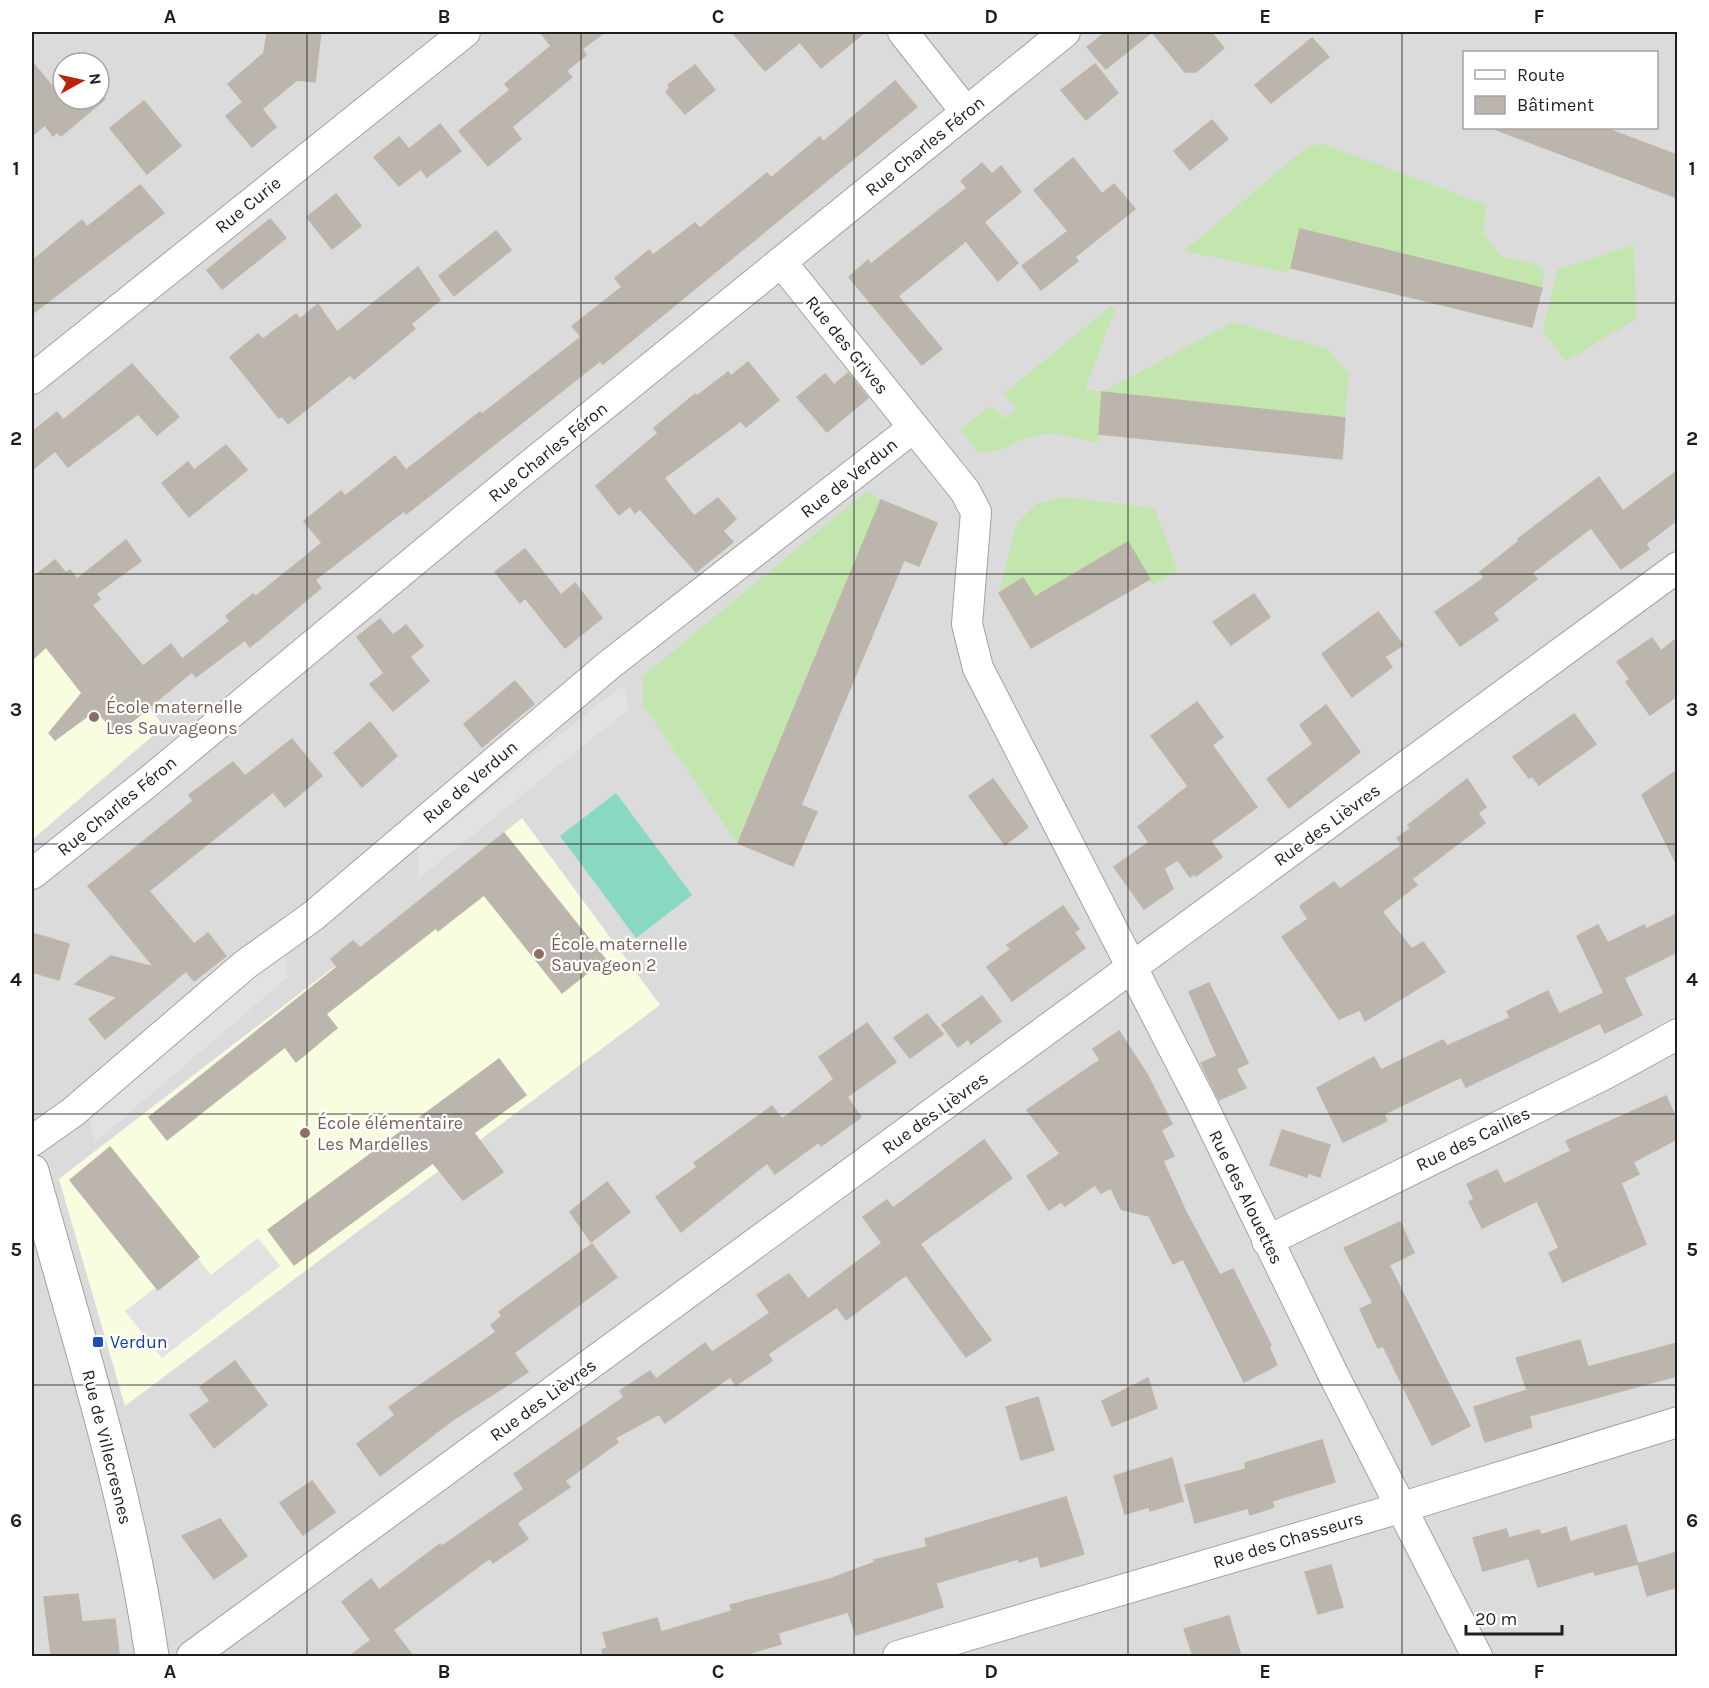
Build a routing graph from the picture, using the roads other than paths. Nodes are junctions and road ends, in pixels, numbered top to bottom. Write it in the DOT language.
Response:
graph roads {
  1 [pos="465,32"];
  2 [pos="903,32"];
  3 [pos="1065,32"];
  4 [pos="966,112"];
  5 [pos="782,263"];
  6 [pos="32,379"];
  7 [pos="913,428"];
  8 [pos="1677,567"];
  9 [pos="1014,738"];
  10 [pos="32,874"];
  11 [pos="1131,969"];
  12 [pos="1677,1034"];
  13 [pos="32,1141"];
  14 [pos="32,1171"];
  15 [pos="1267,1241"];
  16 [pos="1677,1422"];
  17 [pos="1402,1508"];
  18 [pos="152,1656"];
  19 [pos="192,1656"];
  20 [pos="898,1656"];
  21 [pos="1477,1656"];
  1 -- 6 [label="street, Rue Curie"];
  2 -- 4 [label="street"];
  3 -- 4 [label="street, Rue Charles Féron"];
  4 -- 5 [label="street, Rue Charles Féron"];
  5 -- 7 [label="street, Rue des Grives"];
  5 -- 10 [label="street, Rue Charles Féron"];
  7 -- 9 [label="street, Rue des Grives"];
  7 -- 13 [label="street, Rue de Verdun"];
  8 -- 11 [label="street, Rue des Lièvres"];
  9 -- 11 [label="street, Rue des Alouettes"];
  11 -- 15 [label="street, Rue des Alouettes"];
  11 -- 19 [label="street, Rue des Lièvres"];
  12 -- 15 [label="street, Rue des Cailles"];
  14 -- 18 [label="street, Rue de Villecresnes"];
  15 -- 17 [label="street, Rue des Alouettes"];
  16 -- 17 [label="street, Rue des Chasseurs"];
  17 -- 20 [label="street, Rue des Chasseurs"];
  17 -- 21 [label="street, Rue des Alouettes"];
}
